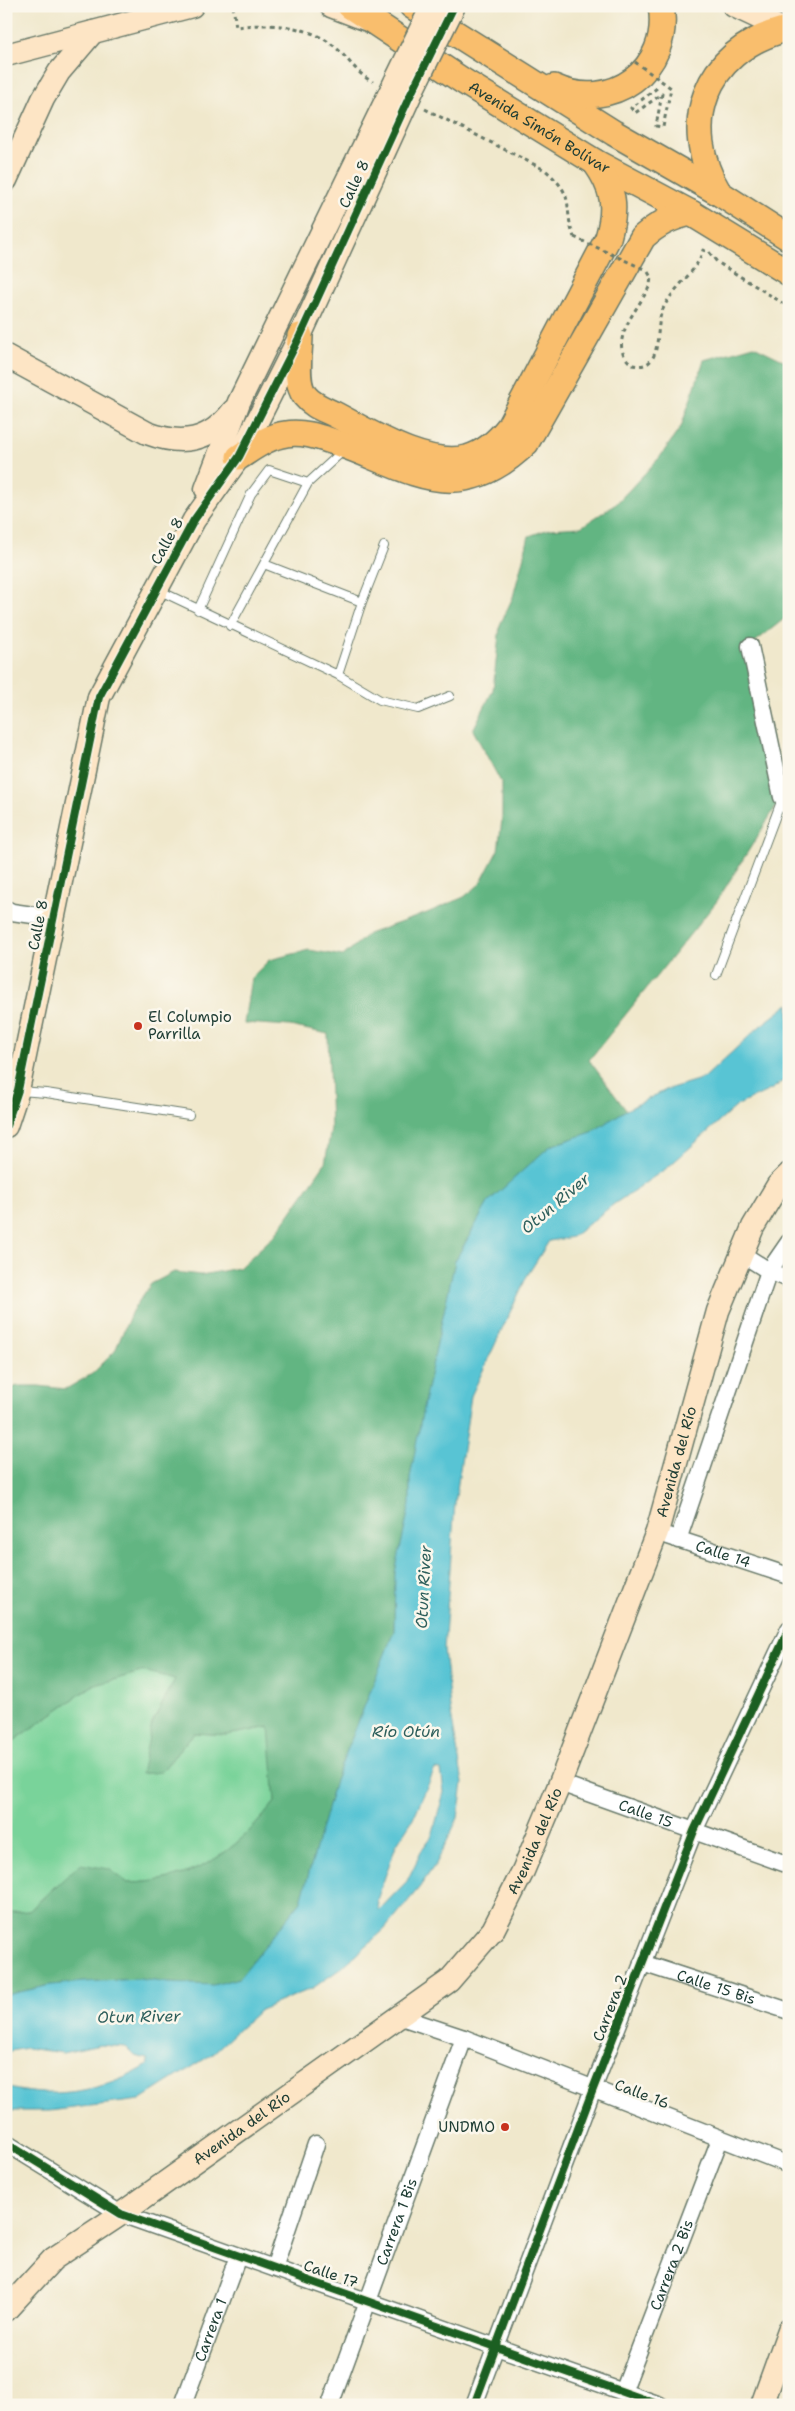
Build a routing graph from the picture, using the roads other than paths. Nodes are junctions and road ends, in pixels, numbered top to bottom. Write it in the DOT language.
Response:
graph roads {
  1 [pos="192,6"];
  2 [pos="331,6"];
  3 [pos="350,6"];
  4 [pos="412,6"];
  5 [pos="432,6"];
  6 [pos="454,6"];
  7 [pos="661,6"];
  8 [pos="734,6"];
  9 [pos="372,22"];
  10 [pos="786,31"];
  11 [pos="93,32"];
  12 [pos="486,53"];
  13 [pos="6,56"];
  14 [pos="402,90"];
  15 [pos="594,162"];
  16 [pos="6,180"];
  17 [pos="719,193"];
  18 [pos="691,213"];
  19 [pos="789,238"];
  20 [pos="789,273"];
  21 [pos="300,336"];
  22 [pos="6,356"];
  23 [pos="239,402"];
  24 [pos="347,447"];
  25 [pos="239,457"];
  26 [pos="308,483"];
  27 [pos="194,520"];
  28 [pos="384,546"];
  29 [pos="264,564"];
  30 [pos="157,589"];
  31 [pos="362,602"];
  32 [pos="198,610"];
  33 [pos="230,626"];
  34 [pos="750,646"];
  35 [pos="338,675"];
  36 [pos="450,696"];
  37 [pos="787,798"];
  38 [pos="6,909"];
  39 [pos="54,918"];
  40 [pos="716,975"];
  41 [pos="18,1090"];
  42 [pos="189,1115"];
  43 [pos="6,1126"];
  44 [pos="789,1174"];
  45 [pos="789,1242"];
  46 [pos="742,1254"];
  47 [pos="769,1271"];
  48 [pos="789,1279"];
  49 [pos="657,1532"];
  50 [pos="678,1540"];
  51 [pos="789,1576"];
  52 [pos="789,1629"];
  53 [pos="560,1783"];
  54 [pos="694,1831"];
  55 [pos="789,1864"];
  56 [pos="642,1962"];
  57 [pos="789,2010"];
  58 [pos="401,2017"];
  59 [pos="464,2038"];
  60 [pos="593,2089"];
  61 [pos="720,2139"];
  62 [pos="6,2142"];
  63 [pos="316,2144"];
  64 [pos="789,2165"];
  65 [pos="121,2214"];
  66 [pos="238,2256"];
  67 [pos="274,2268"];
  68 [pos="366,2301"];
  69 [pos="6,2310"];
  70 [pos="789,2330"];
  71 [pos="494,2346"];
  72 [pos="623,2392"];
  73 [pos="183,2405"];
  74 [pos="330,2405"];
  75 [pos="474,2405"];
  76 [pos="660,2405"];
  77 [pos="762,2405"];
  1 -- 11 [label="street"];
  2 -- 9 [label="street"];
  3 -- 9 [label="main road, Avenida Simón Bolívar"];
  4 -- 12 [label="main road"];
  5 -- 14 [label="street, Calle 8, bridge"];
  6 -- 14 [label="street, Calle 8, bridge"];
  7 -- 12 [label="main road"];
  8 -- 10 [label="street"];
  9 -- 15 [label="main road, Avenida Simón Bolívar"];
  10 -- 17 [label="main road"];
  11 -- 13 [label="street"];
  11 -- 16 [label="street"];
  12 -- 17 [label="main road"];
  14 -- 21 [label="street, Calle 8"];
  14 -- 23 [label="street, Calle 8"];
  15 -- 18 [label="main road, Avenida Simón Bolívar"];
  15 -- 21 [label="main road"];
  17 -- 19 [label="main road"];
  18 -- 20 [label="main road, Avenida Simón Bolívar"];
  18 -- 24 [label="main road"];
  21 -- 25 [label="street, Calle 8"];
  22 -- 23 [label="street"];
  23 -- 27 [label="street, Calle 8"];
  24 -- 25 [label="main road"];
  24 -- 26 [label="lane"];
  25 -- 27 [label="street, Calle 8"];
  26 -- 29 [label="lane"];
  26 -- 32 [label="lane"];
  27 -- 30 [label="street, Calle 8"];
  28 -- 31 [label="lane"];
  29 -- 31 [label="lane"];
  29 -- 33 [label="lane"];
  30 -- 32 [label="lane"];
  30 -- 39 [label="street, Calle 8"];
  31 -- 35 [label="lane"];
  32 -- 33 [label="lane"];
  33 -- 35 [label="lane"];
  34 -- 37 [label="street"];
  35 -- 36 [label="lane"];
  37 -- 40 [label="lane"];
  38 -- 39 [label="street"];
  39 -- 41 [label="street, Calle 8"];
  41 -- 42 [label="lane"];
  41 -- 43 [label="street, Calle 8"];
  44 -- 46 [label="street, Avenida del Río"];
  45 -- 47 [label="street"];
  46 -- 47 [label="street"];
  46 -- 49 [label="street, Avenida del Río"];
  47 -- 48 [label="street"];
  47 -- 50 [label="street"];
  49 -- 50 [label="street, Calle 14"];
  49 -- 53 [label="street, Avenida del Río"];
  50 -- 51 [label="street, Calle 14"];
  52 -- 54 [label="street, Carrera 2"];
  53 -- 54 [label="street, Calle 15"];
  53 -- 58 [label="street, Avenida del Río"];
  54 -- 55 [label="street, Calle 15"];
  54 -- 56 [label="street, Carrera 2"];
  56 -- 57 [label="street, Calle 15 Bis"];
  56 -- 60 [label="street, Carrera 2"];
  58 -- 59 [label="street, Calle 16"];
  58 -- 65 [label="street, Avenida del Río"];
  59 -- 60 [label="street, Calle 16"];
  59 -- 68 [label="street, Carrera 1 Bis"];
  60 -- 61 [label="street, Calle 16"];
  60 -- 71 [label="street, Carrera 2"];
  61 -- 64 [label="street, Calle 16"];
  61 -- 72 [label="street, Carrera 2 Bis"];
  62 -- 65 [label="street, Calle 17"];
  63 -- 67 [label="street"];
  65 -- 66 [label="street, Calle 17"];
  65 -- 69 [label="street, Avenida del Río"];
  66 -- 67 [label="street, Calle 17"];
  66 -- 73 [label="street, Carrera 1"];
  67 -- 68 [label="street, Calle 17"];
  68 -- 71 [label="street, Calle 17"];
  68 -- 74 [label="street, Carrera 1 Bis"];
  70 -- 77 [label="street"];
  71 -- 72 [label="street, Calle 17"];
  71 -- 75 [label="street, Carrera 2"];
  72 -- 76 [label="street, Calle 17"];
}
